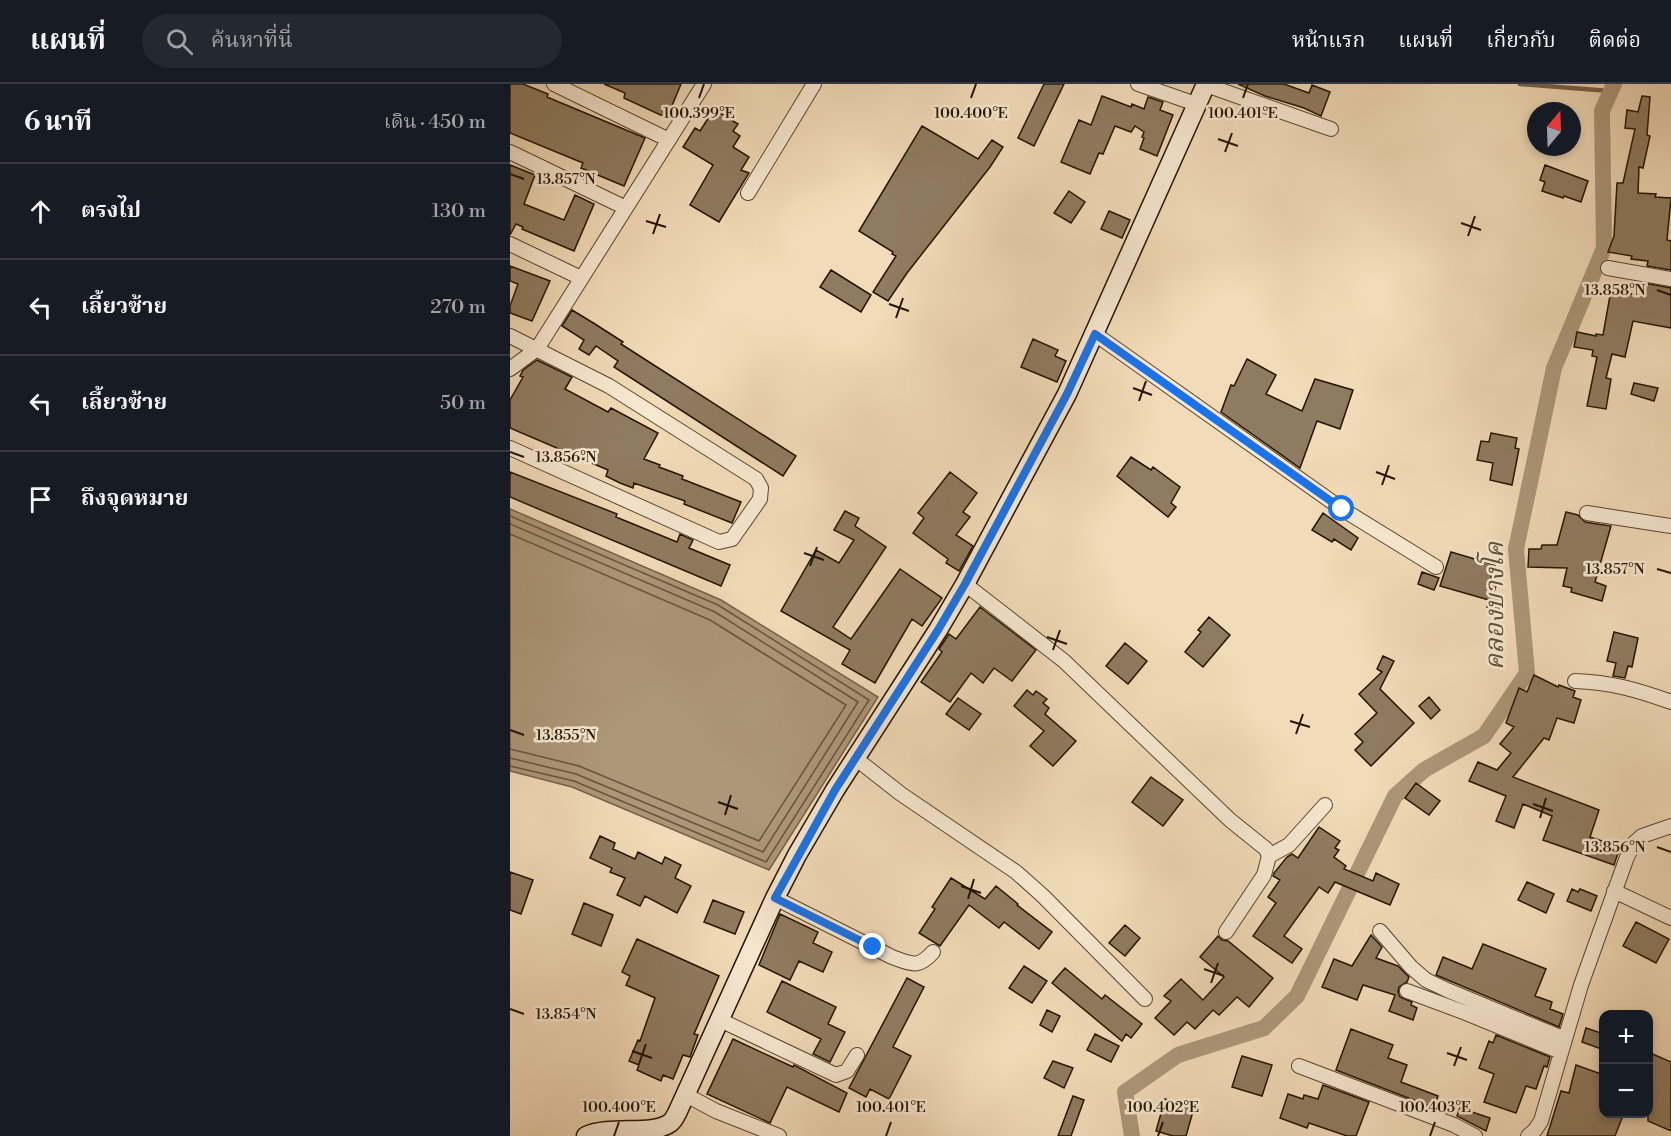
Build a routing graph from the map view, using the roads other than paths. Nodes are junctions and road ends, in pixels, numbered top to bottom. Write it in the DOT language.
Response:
graph roads {
  1 [pos="554,84"];
  2 [pos="704,84"];
  3 [pos="814,84"];
  4 [pos="1138,84"];
  5 [pos="1206,84"];
  6 [pos="1196,104"];
  7 [pos="1331,129"];
  8 [pos="669,140"];
  9 [pos="510,152"];
  10 [pos="748,193"];
  11 [pos="626,208"];
  12 [pos="510,244"];
  13 [pos="1608,268"];
  14 [pos="581,278"];
  15 [pos="1671,279"];
  16 [pos="1095,334"];
  17 [pos="510,336"];
  18 [pos="537,349"];
  19 [pos="510,369"];
  20 [pos="510,448"];
  21 [pos="1587,513"];
  22 [pos="1671,526"];
  23 [pos="1436,567"];
  24 [pos="965,584"];
  25 [pos="1575,681"];
  26 [pos="1671,702"];
  27 [pos="855,758"];
  28 [pos="1325,805"];
  29 [pos="1671,826"];
  30 [pos="1269,856"];
  31 [pos="1614,891"];
  32 [pos="775,898"];
  33 [pos="1671,918"];
  34 [pos="1380,931"];
  35 [pos="1226,932"];
  36 [pos="933,952"];
  37 [pos="1407,991"];
  38 [pos="1145,999"];
  39 [pos="720,1020"];
  40 [pos="1563,1045"];
  41 [pos="857,1055"];
  42 [pos="1299,1066"];
  43 [pos="686,1095"];
  44 [pos="586,1136"];
  45 [pos="779,1136"];
  46 [pos="1475,1136"];
  47 [pos="1528,1136"];
  1 -- 8 [label="street"];
  2 -- 8 [label="street"];
  3 -- 10 [label="street"];
  4 -- 6 [label="street"];
  5 -- 6 [label="street"];
  5 -- 7 [label="street"];
  6 -- 16 [label="street"];
  8 -- 11 [label="street"];
  9 -- 11 [label="street"];
  11 -- 14 [label="street"];
  12 -- 14 [label="street"];
  13 -- 15 [label="street"];
  14 -- 18 [label="street"];
  16 -- 23 [label="street"];
  16 -- 24 [label="street"];
  17 -- 18 [label="street"];
  18 -- 19 [label="street"];
  18 -- 20 [label="street"];
  21 -- 22 [label="street"];
  24 -- 27 [label="street"];
  24 -- 30 [label="street"];
  25 -- 26 [label="street"];
  27 -- 32 [label="street"];
  27 -- 38 [label="street"];
  28 -- 30 [label="street"];
  29 -- 31 [label="street"];
  30 -- 35 [label="street"];
  31 -- 33 [label="street"];
  31 -- 40 [label="street"];
  32 -- 36 [label="street"];
  32 -- 39 [label="street"];
  34 -- 40 [label="street"];
  37 -- 40 [label="street"];
  39 -- 41 [label="street"];
  39 -- 43 [label="street"];
  40 -- 47 [label="street"];
  42 -- 46 [label="street"];
  43 -- 44 [label="street"];
  43 -- 45 [label="street"];
}
